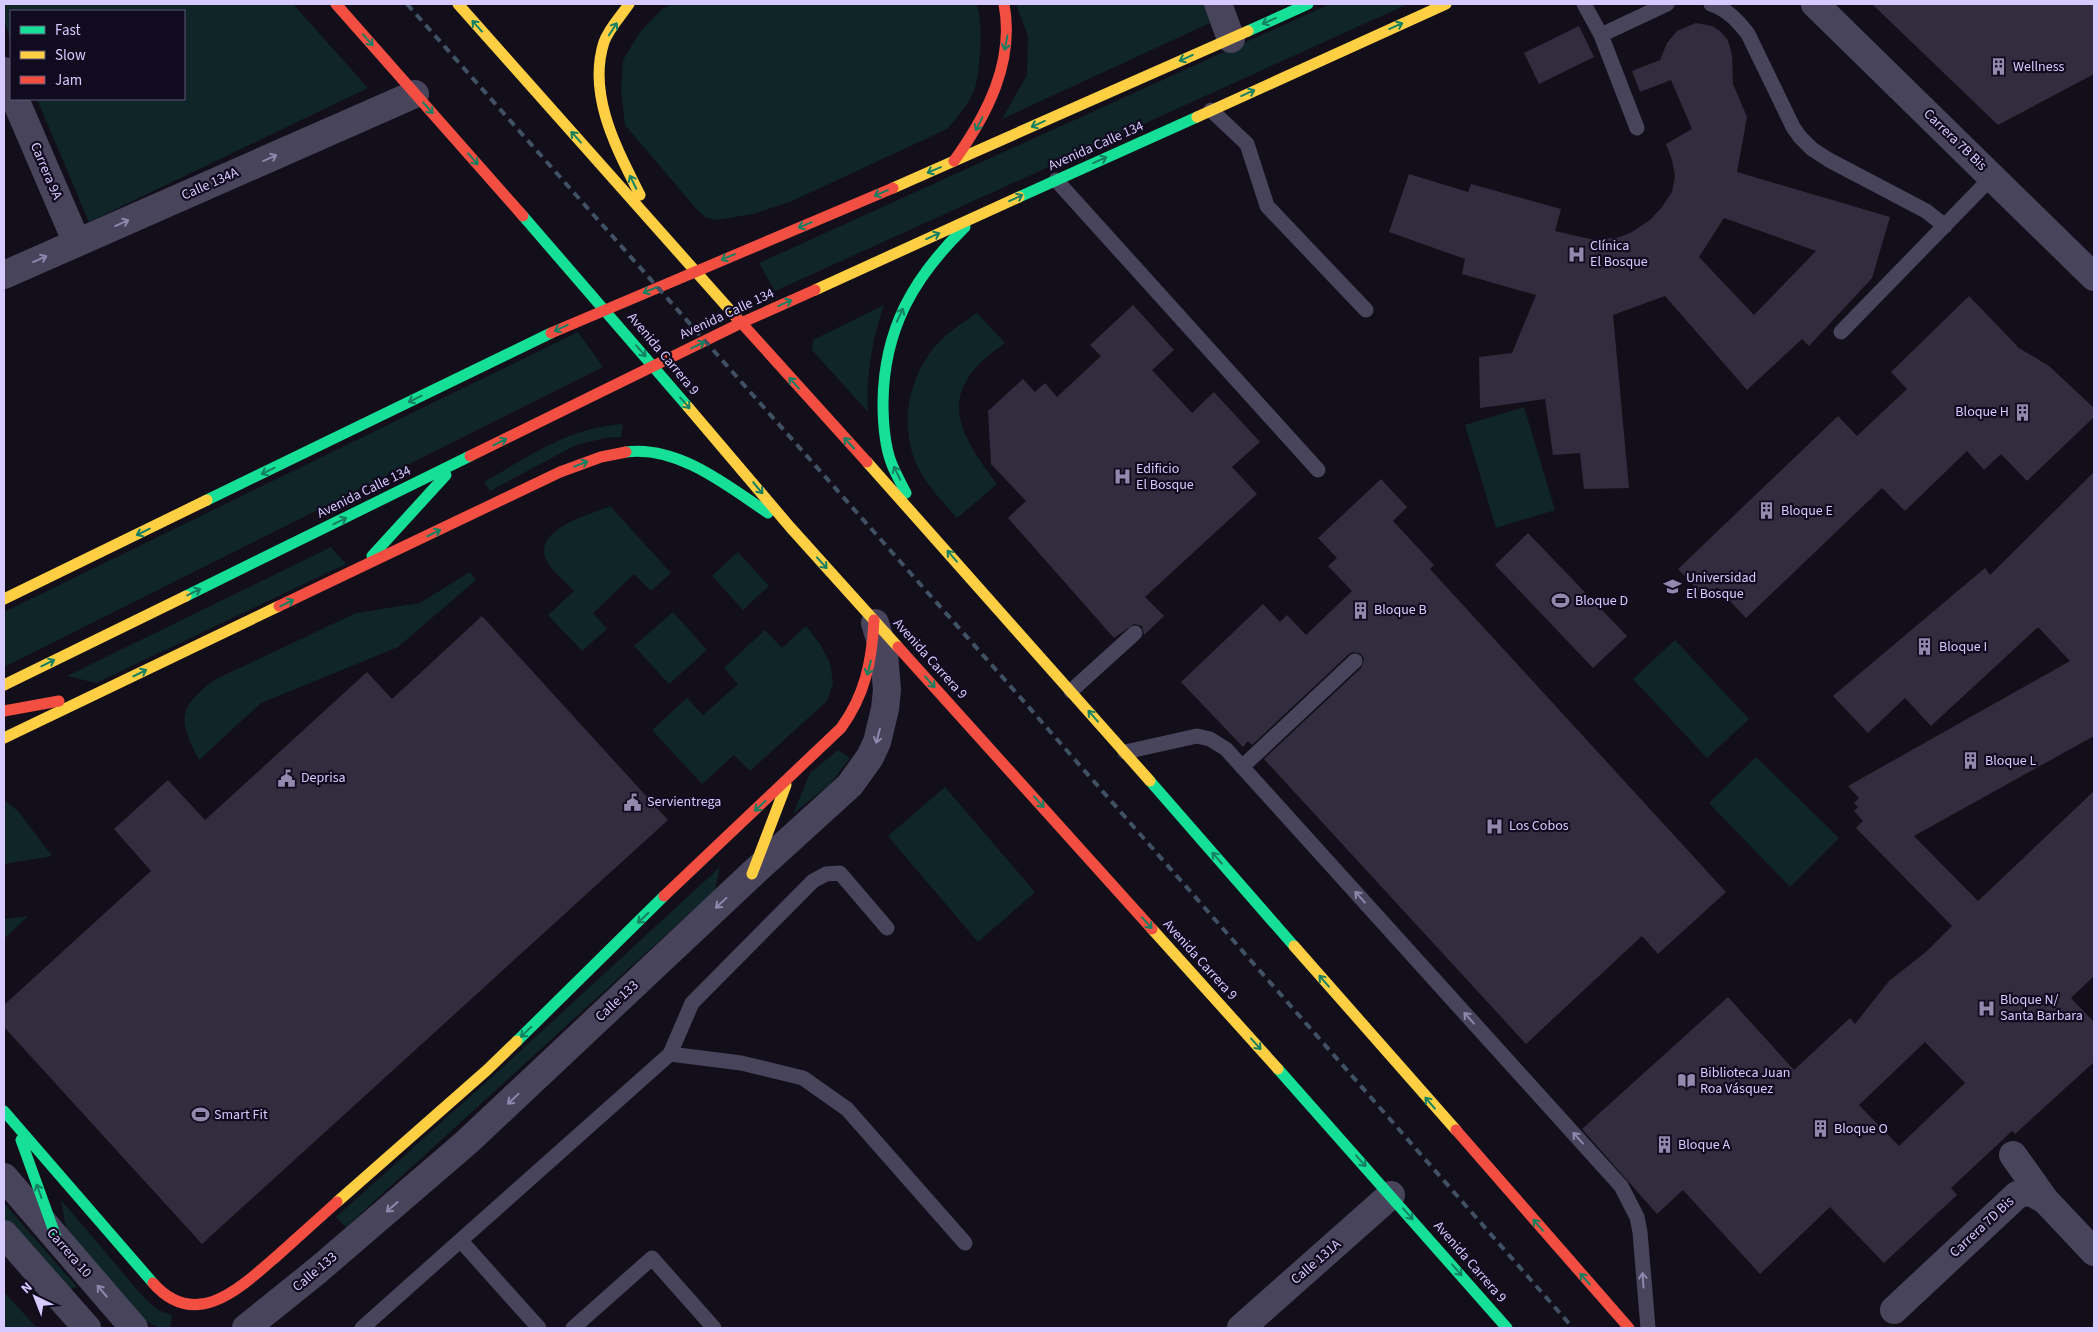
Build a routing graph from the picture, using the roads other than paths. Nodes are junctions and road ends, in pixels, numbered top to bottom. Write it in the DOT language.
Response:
graph roads {
  1 [pos="336,4"];
  2 [pos="458,4"];
  3 [pos="629,4"];
  4 [pos="1004,4"];
  5 [pos="1218,4"];
  6 [pos="1308,4"];
  7 [pos="1446,4"];
  8 [pos="1584,4"];
  9 [pos="1667,4"];
  10 [pos="1711,4"];
  11 [pos="1815,4"];
  12 [pos="1601,35"];
  13 [pos="1231,39"];
  14 [pos="4,71"];
  15 [pos="10,86"];
  16 [pos="416,94"];
  17 [pos="15,100"];
  18 [pos="1211,110"];
  19 [pos="1637,128"];
  20 [pos="954,162"];
  21 [pos="1992,177"];
  22 [pos="1056,180"];
  23 [pos="977,216"];
  24 [pos="655,226"];
  25 [pos="1945,226"];
  26 [pos="77,243"];
  27 [pos="694,271"];
  28 [pos="4,275"];
  29 [pos="2094,277"];
  30 [pos="605,309"];
  31 [pos="1366,310"];
  32 [pos="741,323"];
  33 [pos="1841,332"];
  34 [pos="654,366"];
  35 [pos="456,464"];
  36 [pos="1318,470"];
  37 [pos="918,517"];
  38 [pos="790,526"];
  39 [pos="363,567"];
  40 [pos="4,599"];
  41 [pos="874,620"];
  42 [pos="1135,634"];
  43 [pos="1355,661"];
  44 [pos="4,685"];
  45 [pos="1071,691"];
  46 [pos="96,694"];
  47 [pos="4,711"];
  48 [pos="4,738"];
  49 [pos="1125,752"];
  50 [pos="1242,767"];
  51 [pos="788,779"];
  52 [pos="752,874"];
  53 [pos="887,928"];
  54 [pos="670,1054"];
  55 [pos="4,1111"];
  56 [pos="15,1123"];
  57 [pos="2013,1155"];
  58 [pos="4,1178"];
  59 [pos="1392,1195"];
  60 [pos="2045,1200"];
  61 [pos="4,1234"];
  62 [pos="56,1237"];
  63 [pos="460,1241"];
  64 [pos="965,1243"];
  65 [pos="2094,1252"];
  66 [pos="1894,1310"];
  67 [pos="87,1328"];
  68 [pos="134,1328"];
  69 [pos="246,1328"];
  70 [pos="362,1328"];
  71 [pos="539,1328"];
  72 [pos="573,1328"];
  73 [pos="714,1328"];
  74 [pos="1241,1328"];
  75 [pos="1507,1328"];
  76 [pos="1629,1328"];
  77 [pos="1648,1328"];
  1 -- 16 [label="main road, Avenida Carrera 9, one-way"];
  24 -- 2 [label="main road, one-way"];
  24 -- 3 [label="main road, one-way"];
  4 -- 20 [label="main road, one-way"];
  5 -- 13 [label="street"];
  6 -- 13 [label="main road, one-way"];
  18 -- 7 [label="main road, Avenida Calle 134, one-way"];
  8 -- 12 [label="lane"];
  9 -- 12 [label="lane"];
  10 -- 25 [label="lane"];
  11 -- 21 [label="street, Carrera 7B Bis"];
  12 -- 19 [label="lane"];
  13 -- 20 [label="main road, one-way"];
  14 -- 15 [label="street"];
  26 -- 16 [label="street, Calle 134A, one-way"];
  16 -- 30 [label="main road, Avenida Carrera 9, one-way"];
  17 -- 26 [label="street, Carrera 9A"];
  22 -- 18 [label="main road, Avenida Calle 134, one-way"];
  18 -- 31 [label="lane"];
  20 -- 27 [label="main road, one-way"];
  21 -- 25 [label="lane"];
  21 -- 29 [label="street, Carrera 7B Bis"];
  23 -- 22 [label="main road, Avenida Calle 134, one-way"];
  22 -- 36 [label="lane"];
  32 -- 23 [label="main road, Avenida Calle 134, one-way"];
  37 -- 23 [label="main road, one-way"];
  24 -- 27 [label="main road"];
  25 -- 33 [label="lane"];
  28 -- 26 [label="street, Calle 134A, one-way"];
  27 -- 30 [label="main road, one-way"];
  27 -- 32 [label="main road"];
  30 -- 34 [label="main road, Avenida Carrera 9, one-way"];
  30 -- 40 [label="main road, one-way"];
  34 -- 32 [label="main road, Avenida Calle 134, one-way"];
  37 -- 32 [label="main road, one-way"];
  35 -- 34 [label="main road, Avenida Calle 134, one-way"];
  34 -- 38 [label="main road, Avenida Carrera 9, one-way"];
  35 -- 39 [label="main road"];
  44 -- 35 [label="main road, Avenida Calle 134, one-way"];
  45 -- 37 [label="main road, one-way"];
  39 -- 38 [label="main road, one-way"];
  38 -- 41 [label="main road, Avenida Carrera 9, one-way"];
  46 -- 39 [label="main road, one-way"];
  41 -- 51 [label="main road, one-way"];
  41 -- 52 [label="street, Calle 133, one-way"];
  41 -- 59 [label="main road, Avenida Carrera 9, one-way"];
  42 -- 45 [label="lane"];
  43 -- 50 [label="lane"];
  49 -- 45 [label="main road, one-way"];
  46 -- 47 [label="main road"];
  46 -- 48 [label="main road"];
  49 -- 50 [label="lane"];
  76 -- 49 [label="main road, one-way"];
  77 -- 50 [label="lane, one-way"];
  51 -- 52 [label="main road"];
  51 -- 56 [label="main road, one-way"];
  52 -- 69 [label="street, Calle 133, one-way"];
  53 -- 54 [label="lane"];
  54 -- 63 [label="lane"];
  54 -- 64 [label="lane"];
  55 -- 56 [label="main road"];
  62 -- 56 [label="main road, one-way"];
  57 -- 60 [label="street"];
  58 -- 62 [label="street, Carrera 10"];
  59 -- 74 [label="street, Calle 131A"];
  59 -- 75 [label="main road, Avenida Carrera 9, one-way"];
  60 -- 65 [label="street"];
  60 -- 66 [label="street, Carrera 7D Bis"];
  61 -- 67 [label="street"];
  68 -- 62 [label="street, Carrera 10, one-way"];
  63 -- 70 [label="lane"];
  63 -- 71 [label="lane"];
  72 -- 73 [label="lane"];
}
